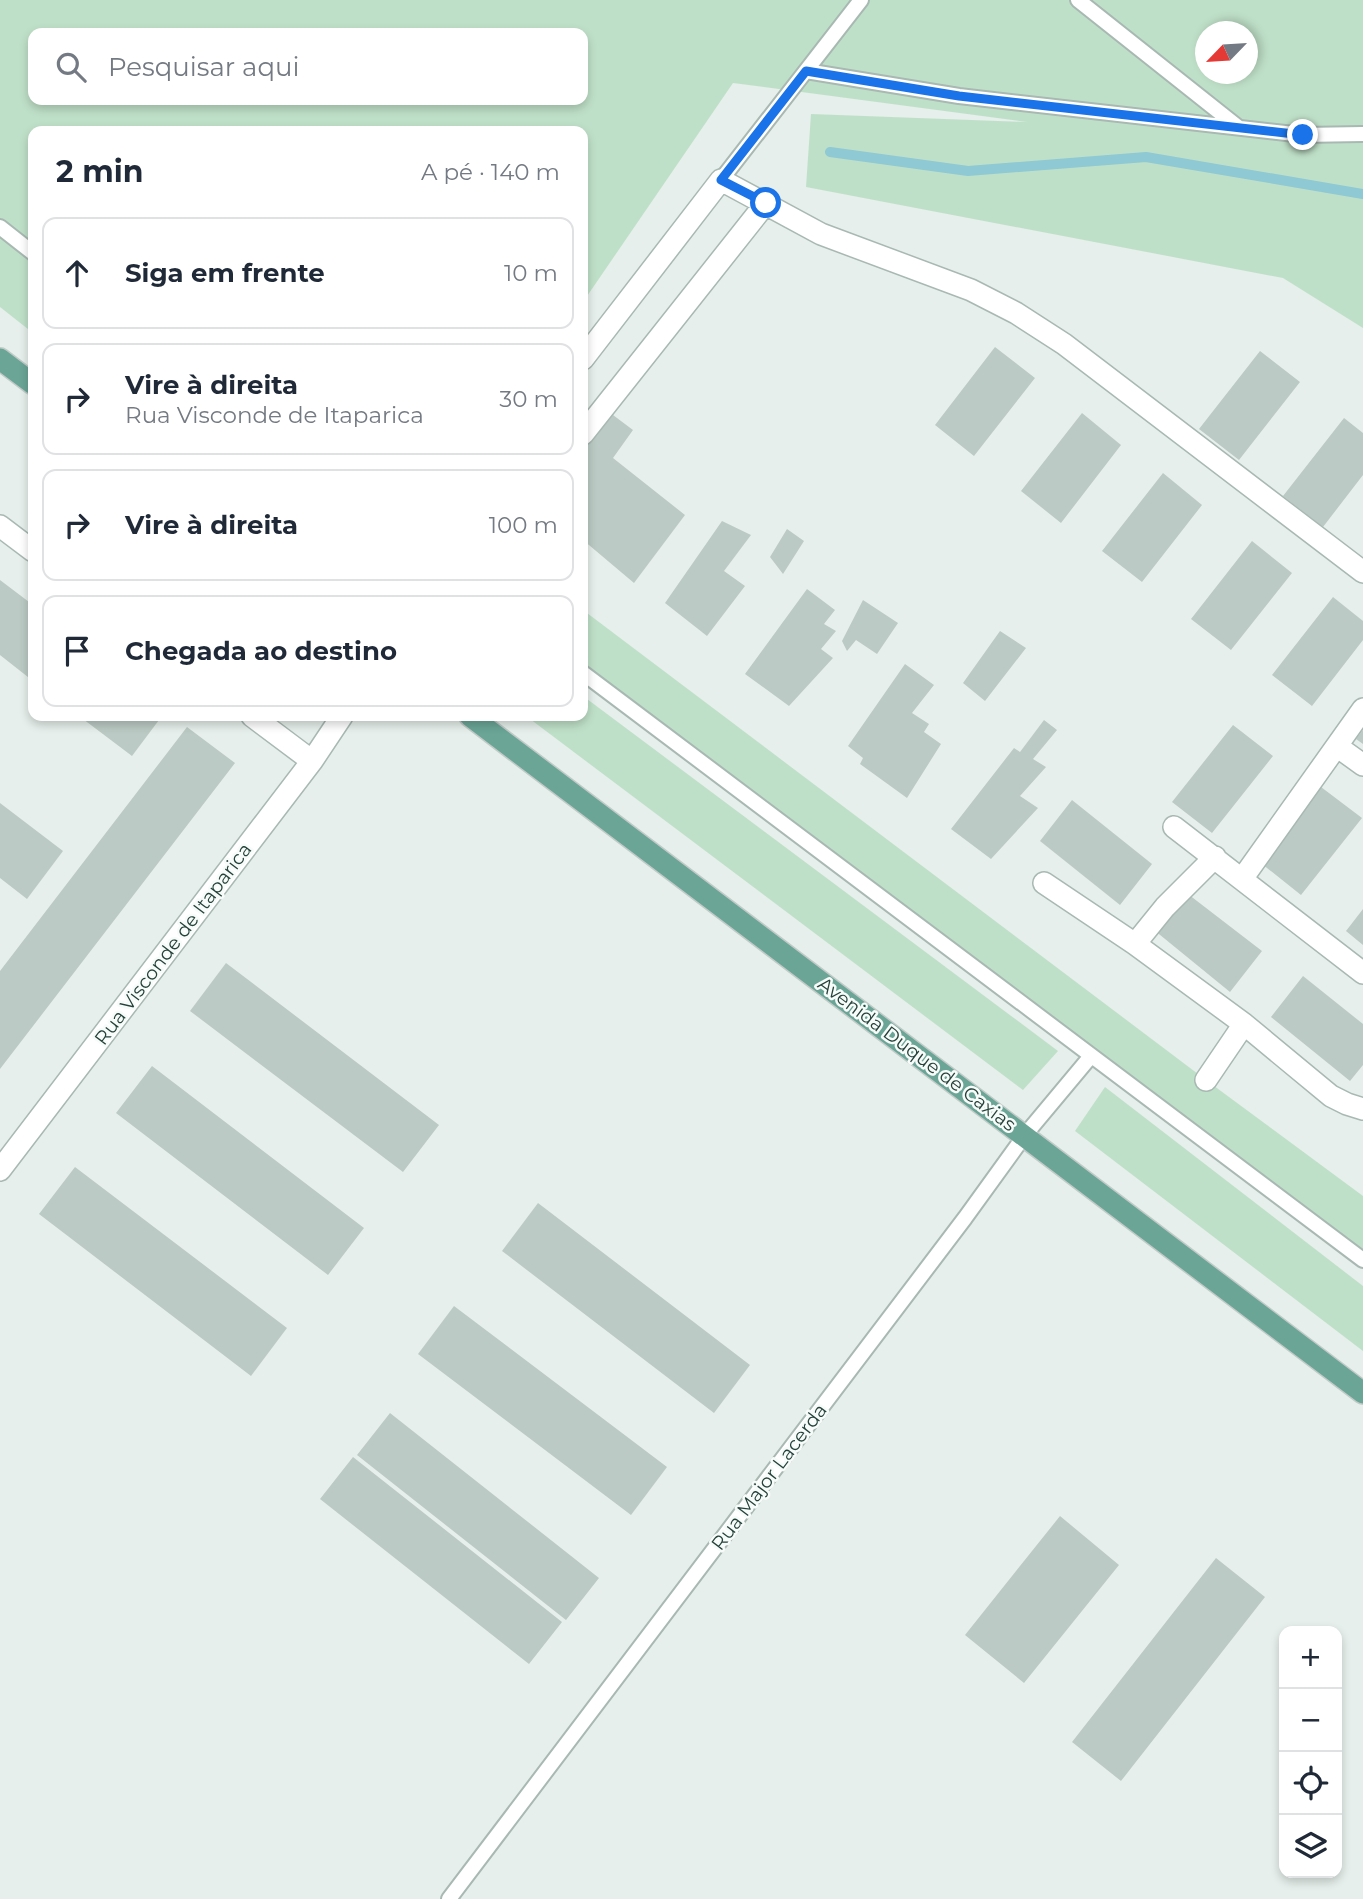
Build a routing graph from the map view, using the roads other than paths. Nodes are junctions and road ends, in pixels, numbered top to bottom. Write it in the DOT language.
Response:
graph roads {
  1 [pos="861,0"];
  2 [pos="1078,0"];
  3 [pos="806,71"];
  4 [pos="1239,128"];
  5 [pos="1363,134"];
  6 [pos="721,180"];
  7 [pos="766,203"];
  8 [pos="0,227"];
  9 [pos="28,249"];
  10 [pos="588,353"];
  11 [pos="0,359"];
  12 [pos="28,380"];
  13 [pos="588,428"];
  14 [pos="0,526"];
  15 [pos="28,547"];
  16 [pos="1363,572"];
  17 [pos="588,677"];
  18 [pos="1363,709"];
  19 [pos="259,721"];
  20 [pos="339,721"];
  21 [pos="477,721"];
  22 [pos="1338,747"];
  23 [pos="312,761"];
  24 [pos="1363,765"];
  25 [pos="1174,827"];
  26 [pos="1215,858"];
  27 [pos="1242,879"];
  28 [pos="1044,883"];
  29 [pos="1135,944"];
  30 [pos="1363,973"];
  31 [pos="1244,1024"];
  32 [pos="1091,1056"];
  33 [pos="1206,1080"];
  34 [pos="1363,1108"];
  35 [pos="1025,1135"];
  36 [pos="0,1170"];
  37 [pos="1363,1260"];
  38 [pos="1363,1392"];
  39 [pos="449,1899"];
  1 -- 3 [label="lane"];
  2 -- 4 [label="lane"];
  3 -- 4 [label="lane"];
  3 -- 6 [label="lane"];
  4 -- 5 [label="lane"];
  6 -- 7 [label="street"];
  6 -- 10 [label="street"];
  7 -- 13 [label="street"];
  7 -- 16 [label="street"];
  8 -- 9 [label="lane"];
  11 -- 12 [label="main road"];
  14 -- 15 [label="street"];
  17 -- 32 [label="lane"];
  18 -- 22 [label="street"];
  19 -- 23 [label="street"];
  20 -- 23 [label="street, Rua Visconde de Itaparica"];
  21 -- 35 [label="main road, Avenida Duque de Caxias"];
  22 -- 24 [label="street"];
  22 -- 27 [label="street"];
  23 -- 36 [label="street, Rua Visconde de Itaparica"];
  25 -- 26 [label="street"];
  26 -- 27 [label="street"];
  26 -- 29 [label="street"];
  27 -- 30 [label="street"];
  28 -- 29 [label="street"];
  29 -- 31 [label="street"];
  31 -- 33 [label="street"];
  31 -- 34 [label="street"];
  32 -- 35 [label="lane, Rua Major Lacerda"];
  32 -- 37 [label="lane"];
  35 -- 38 [label="main road, Avenida Duque de Caxias"];
  35 -- 39 [label="lane, Rua Major Lacerda"];
}
